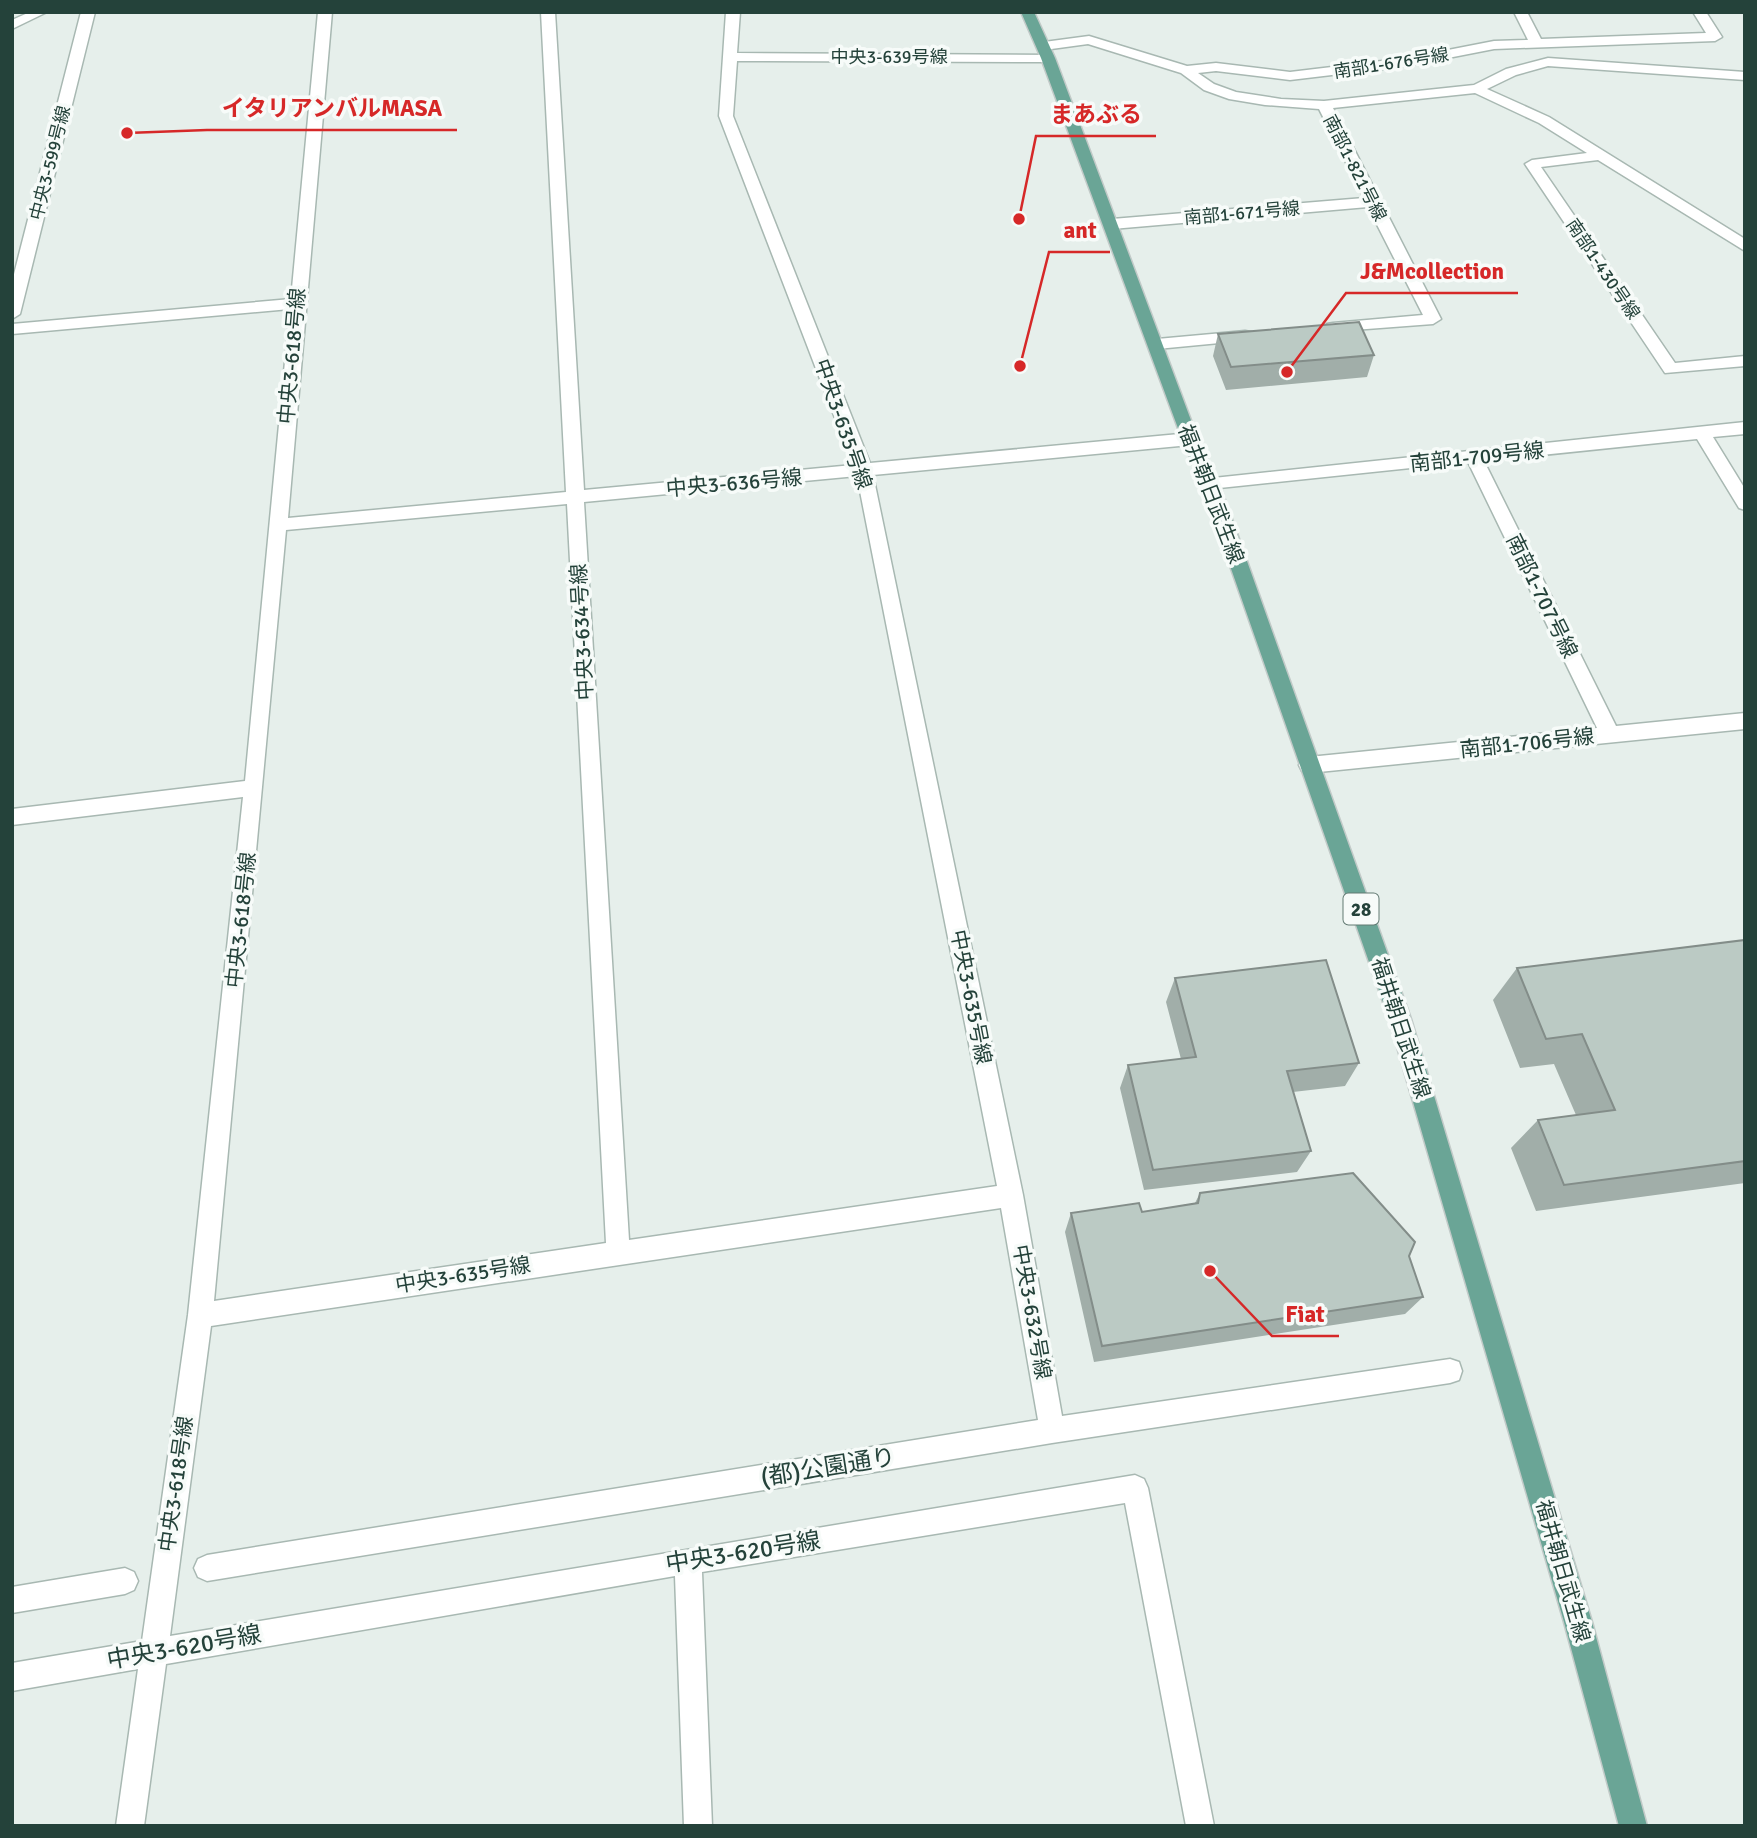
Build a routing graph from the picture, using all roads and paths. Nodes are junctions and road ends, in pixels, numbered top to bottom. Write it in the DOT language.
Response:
graph roads {
  1 [pos="41,12"];
  2 [pos="88,12"];
  3 [pos="325,12"];
  4 [pos="548,12"];
  5 [pos="733,12"];
  6 [pos="1027,12"];
  7 [pos="1520,12"];
  8 [pos="1699,12"];
  9 [pos="12,25"];
  10 [pos="1536,43"];
  11 [pos="1046,52"];
  12 [pos="730,57"];
  13 [pos="1186,71"];
  14 [pos="1745,76"];
  15 [pos="1477,89"];
  16 [pos="1324,105"];
  17 [pos="1600,156"];
  18 [pos="1372,202"];
  19 [pos="1112,224"];
  20 [pos="1745,246"];
  21 [pos="297,303"];
  22 [pos="12,314"];
  23 [pos="12,329"];
  24 [pos="1310,330"];
  25 [pos="1256,335"];
  26 [pos="1157,344"];
  27 [pos="1745,361"];
  28 [pos="1745,428"];
  29 [pos="1702,433"];
  30 [pos="1190,439"];
  31 [pos="1475,458"];
  32 [pos="864,471"];
  33 [pos="1210,483"];
  34 [pos="574,497"];
  35 [pos="1745,504"];
  36 [pos="277,525"];
  37 [pos="1745,721"];
  38 [pos="1610,734"];
  39 [pos="1309,765"];
  40 [pos="254,789"];
  41 [pos="12,817"];
  42 [pos="1011,1195"];
  43 [pos="618,1251"];
  44 [pos="200,1315"];
  45 [pos="1450,1371"];
  46 [pos="1052,1430"];
  47 [pos="688,1561"];
  48 [pos="207,1568"];
  49 [pos="125,1581"];
  50 [pos="12,1600"];
  51 [pos="153,1653"];
  52 [pos="12,1676"];
  53 [pos="131,1826"];
  54 [pos="698,1826"];
  55 [pos="1200,1826"];
  56 [pos="1633,1826"];
  1 -- 9 [label="street"];
  2 -- 22 [label="street, 中央3-599号線"];
  3 -- 21 [label="street, 中央3-618号線"];
  4 -- 34 [label="street, 中央3-634号線"];
  5 -- 12 [label="street, 中央3-635号線"];
  6 -- 11 [label="main road, 福井朝日武生線 / 28"];
  7 -- 10 [label="street"];
  8 -- 10 [label="street, 南部1-676号線"];
  10 -- 13 [label="street, 南部1-676号線"];
  11 -- 12 [label="street, 中央3-639号線"];
  11 -- 13 [label="street, 南部1-676号線"];
  11 -- 19 [label="main road, 福井朝日武生線 / 28"];
  12 -- 32 [label="street, 中央3-635号線"];
  13 -- 16 [label="street"];
  14 -- 15 [label="street"];
  15 -- 16 [label="street"];
  15 -- 17 [label="street"];
  16 -- 18 [label="street, 南部1-821号線"];
  17 -- 20 [label="street"];
  17 -- 27 [label="street, 南部1-430号線"];
  18 -- 19 [label="street, 南部1-671号線"];
  18 -- 24 [label="street, 南部1-821号線"];
  19 -- 26 [label="main road, 福井朝日武生線 / 28"];
  21 -- 23 [label="street"];
  21 -- 36 [label="street, 中央3-618号線"];
  25 -- 26 [label="street"];
  26 -- 30 [label="main road, 福井朝日武生線 / 28"];
  28 -- 29 [label="street, 南部1-709号線"];
  29 -- 31 [label="street, 南部1-709号線"];
  29 -- 35 [label="street"];
  30 -- 32 [label="street, 中央3-636号線"];
  30 -- 33 [label="main road, 福井朝日武生線 / 28"];
  31 -- 33 [label="street, 南部1-709号線"];
  31 -- 38 [label="street, 南部1-707号線"];
  32 -- 34 [label="street, 中央3-636号線"];
  32 -- 42 [label="street, 中央3-635号線"];
  33 -- 39 [label="main road, 福井朝日武生線 / 28"];
  34 -- 36 [label="street, 中央3-636号線"];
  34 -- 43 [label="street, 中央3-634号線"];
  36 -- 40 [label="street, 中央3-618号線"];
  37 -- 38 [label="street, 南部1-706号線"];
  38 -- 39 [label="street, 南部1-706号線"];
  39 -- 56 [label="main road, 福井朝日武生線 / 28"];
  40 -- 41 [label="street"];
  40 -- 44 [label="street, 中央3-618号線"];
  42 -- 43 [label="street, 中央3-635号線"];
  42 -- 46 [label="street, 中央3-632号線"];
  43 -- 44 [label="street, 中央3-635号線"];
  44 -- 51 [label="street, 中央3-618号線"];
  45 -- 46 [label="street, (都)公園通り"];
  46 -- 48 [label="street, (都)公園通り"];
  47 -- 51 [label="street, 中央3-620号線"];
  47 -- 54 [label="street"];
  47 -- 55 [label="street, 中央3-620号線"];
  49 -- 50 [label="street"];
  51 -- 52 [label="street, 中央3-620号線"];
  51 -- 53 [label="street, 中央3-618号線"];
}
